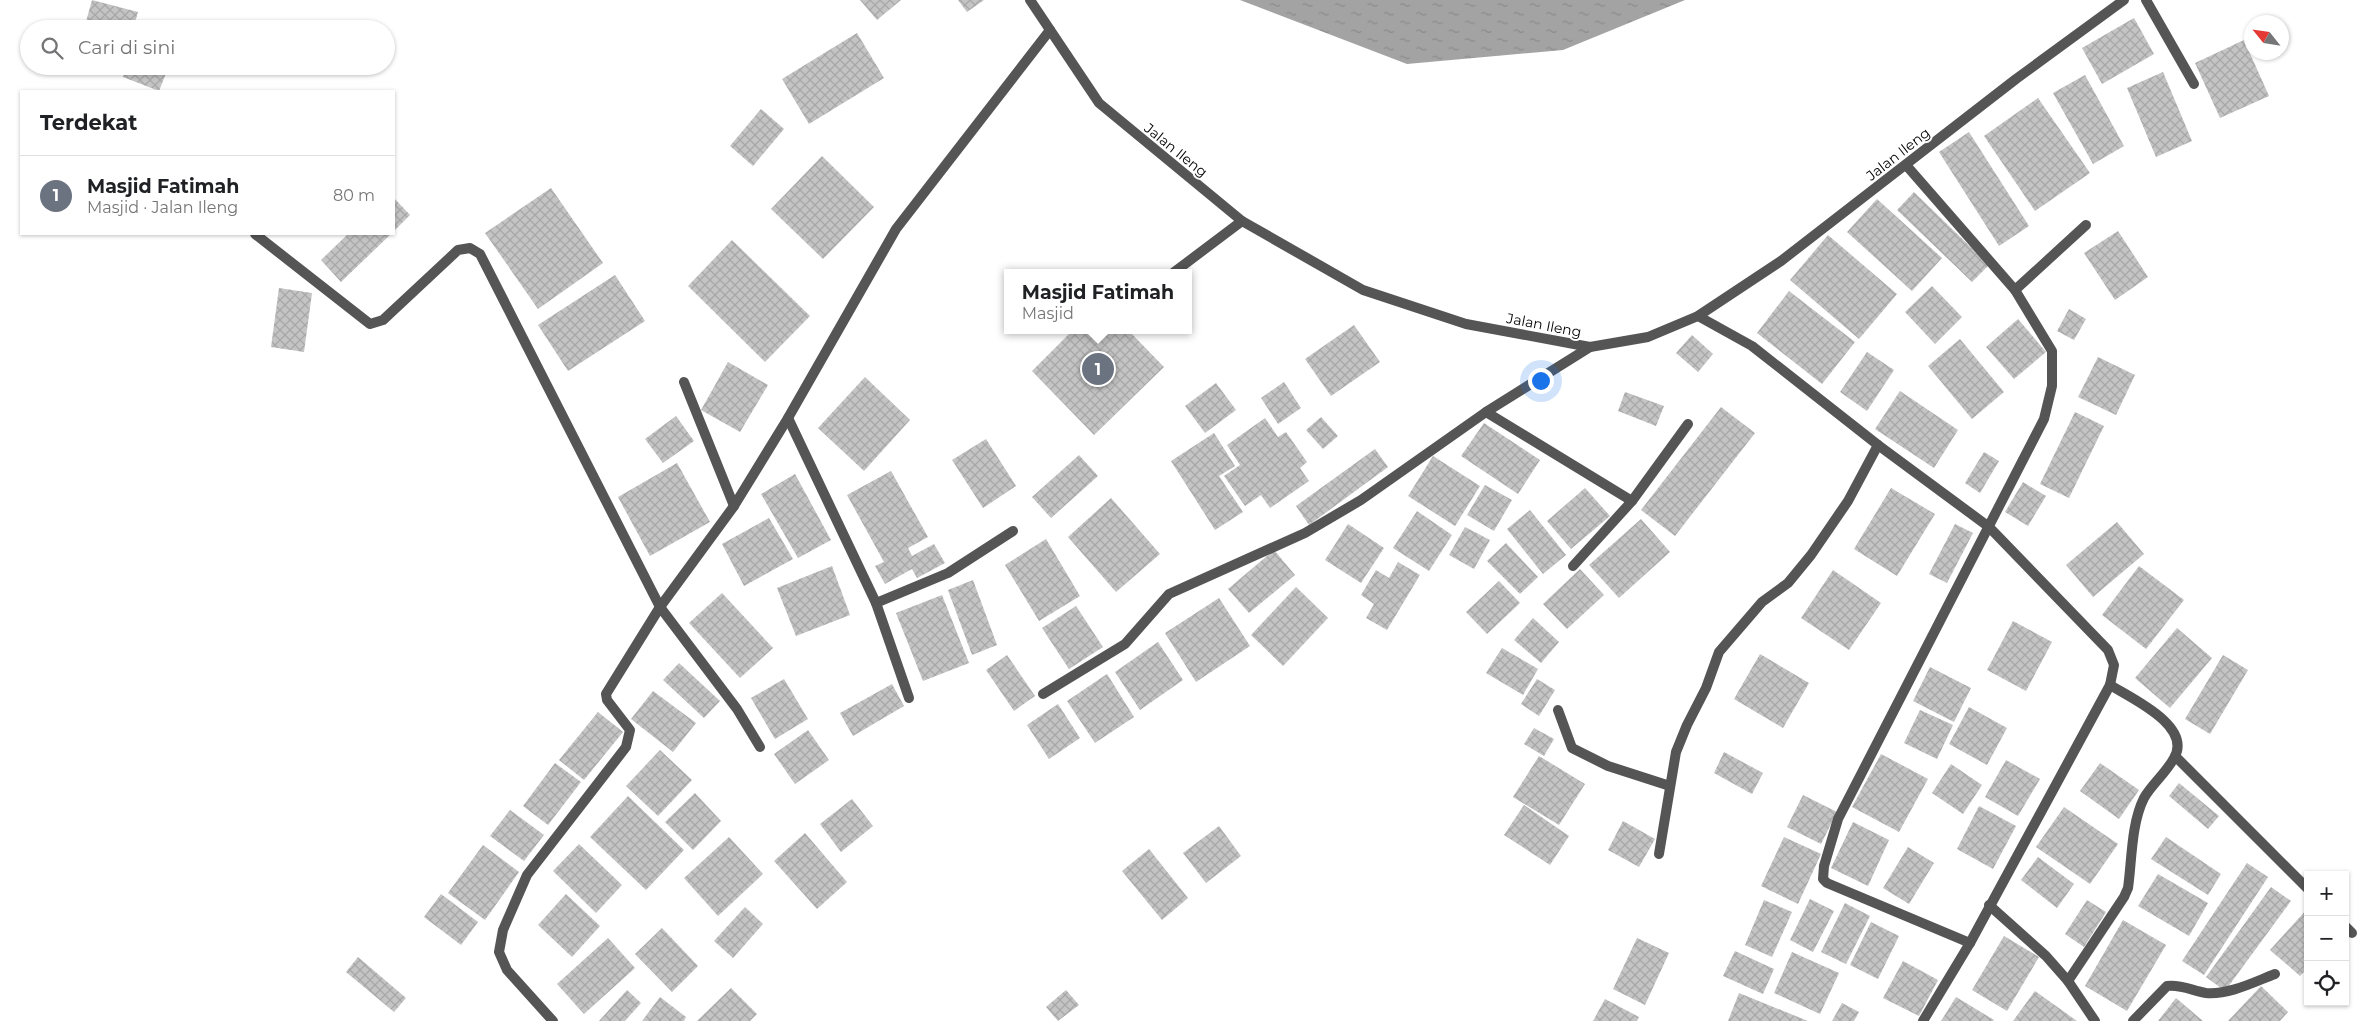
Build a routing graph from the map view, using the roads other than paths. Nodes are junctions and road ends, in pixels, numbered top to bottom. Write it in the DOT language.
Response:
graph roads {
  1 [pos="1030,0"];
  2 [pos="2124,0"];
  3 [pos="2146,0"];
  4 [pos="1050,30"];
  5 [pos="2194,84"];
  6 [pos="1906,165"];
  7 [pos="1242,221"];
  8 [pos="2086,224"];
  9 [pos="256,235"];
  10 [pos="1178,269"];
  11 [pos="2015,290"];
  12 [pos="1698,316"];
  13 [pos="1590,347"];
  14 [pos="684,382"];
  15 [pos="1486,412"];
  16 [pos="788,418"];
  17 [pos="1688,424"];
  18 [pos="1878,445"];
  19 [pos="1632,501"];
  20 [pos="734,506"];
  21 [pos="1989,527"];
  22 [pos="1013,531"];
  23 [pos="1573,566"];
  24 [pos="876,602"];
  25 [pos="660,607"];
  26 [pos="2110,685"];
  27 [pos="1043,694"];
  28 [pos="909,698"];
  29 [pos="1558,710"];
  30 [pos="760,747"];
  31 [pos="2176,757"];
  32 [pos="1670,786"];
  33 [pos="1659,854"];
  34 [pos="2304,885"];
  35 [pos="1989,905"];
  36 [pos="1970,943"];
  37 [pos="2275,974"];
  38 [pos="2068,981"];
  39 [pos="553,1021"];
  40 [pos="1923,1021"];
  41 [pos="2096,1021"];
  42 [pos="2133,1021"];
  1 -- 4 [label="street, Jalan Ileng"];
  2 -- 6 [label="street, Jalan Ileng"];
  3 -- 5 [label="street"];
  4 -- 7 [label="street, Jalan Ileng"];
  4 -- 16 [label="street"];
  6 -- 11 [label="street"];
  6 -- 12 [label="street, Jalan Ileng"];
  7 -- 10 [label="street"];
  7 -- 13 [label="street, Jalan Ileng"];
  8 -- 11 [label="street"];
  9 -- 25 [label="street"];
  11 -- 21 [label="street"];
  12 -- 13 [label="street, Jalan Ileng"];
  12 -- 18 [label="street"];
  13 -- 15 [label="street"];
  14 -- 20 [label="street"];
  15 -- 19 [label="street"];
  15 -- 27 [label="street"];
  16 -- 20 [label="street"];
  16 -- 24 [label="street"];
  17 -- 19 [label="street"];
  18 -- 21 [label="street"];
  18 -- 32 [label="street"];
  19 -- 23 [label="street"];
  20 -- 25 [label="street"];
  21 -- 26 [label="street"];
  21 -- 36 [label="street"];
  22 -- 24 [label="street"];
  24 -- 28 [label="street"];
  25 -- 30 [label="street"];
  25 -- 39 [label="street"];
  26 -- 31 [label="street"];
  26 -- 35 [label="street"];
  29 -- 32 [label="street"];
  31 -- 34 [label="street"];
  31 -- 38 [label="street"];
  32 -- 33 [label="street"];
  35 -- 36 [label="street"];
  35 -- 38 [label="street"];
  36 -- 40 [label="street"];
  37 -- 42 [label="street"];
  38 -- 41 [label="street"];
}
